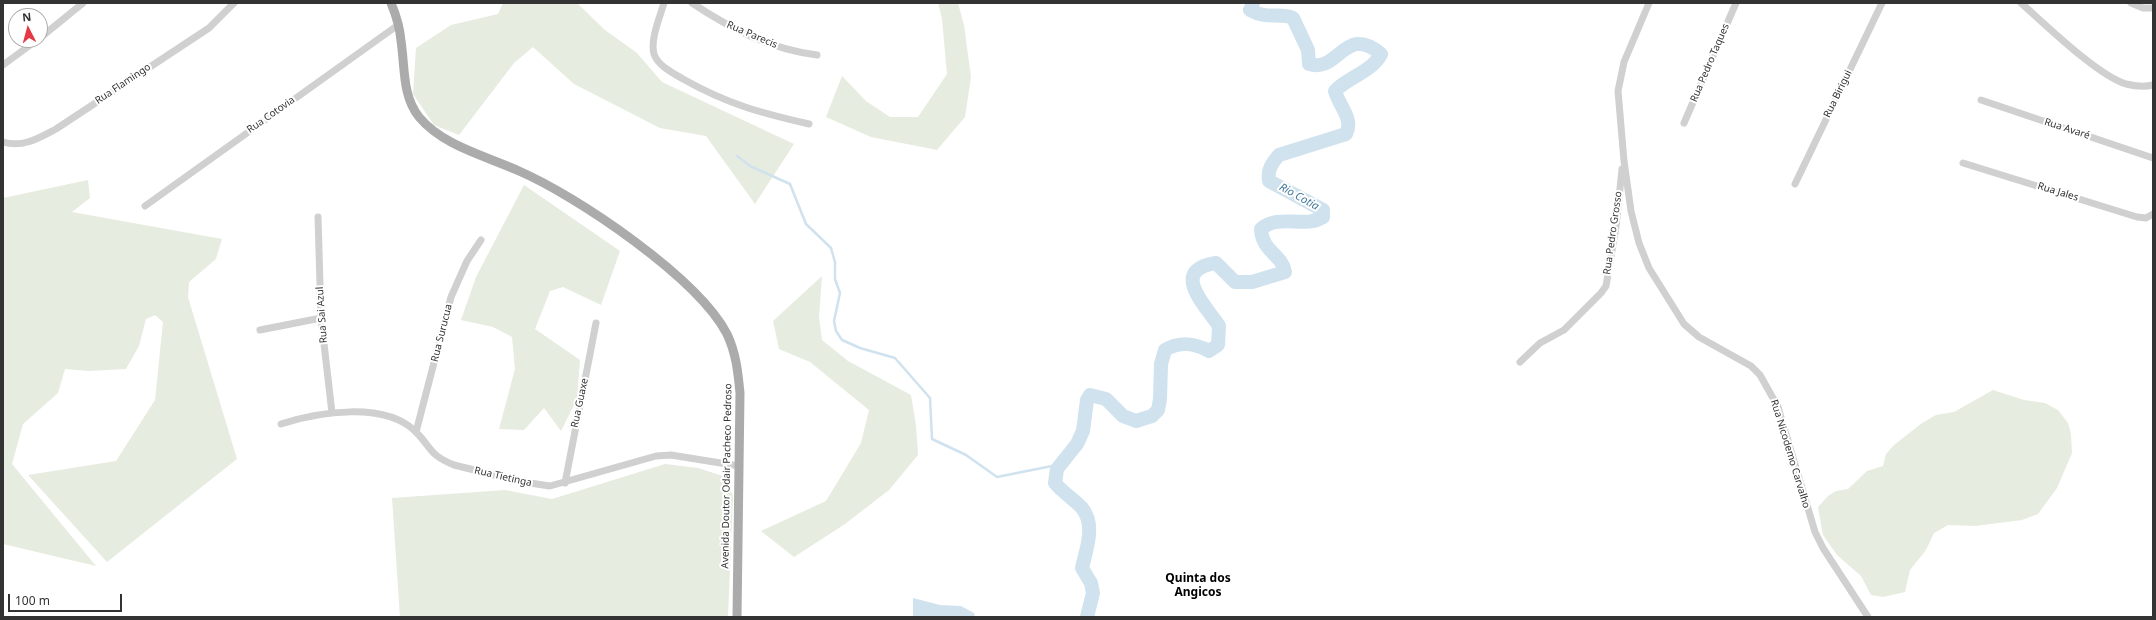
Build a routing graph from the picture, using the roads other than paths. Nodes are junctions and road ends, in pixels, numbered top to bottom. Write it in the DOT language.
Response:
graph roads {
  1 [pos="83,3"];
  2 [pos="234,3"];
  3 [pos="391,3"];
  4 [pos="664,3"];
  5 [pos="692,3"];
  6 [pos="1649,3"];
  7 [pos="1736,3"];
  8 [pos="1882,3"];
  9 [pos="2021,3"];
  10 [pos="2131,3"];
  11 [pos="2153,8"];
  12 [pos="398,25"];
  13 [pos="48,31"];
  14 [pos="26,48"];
  15 [pos="817,55"];
  16 [pos="3,65"];
  17 [pos="2153,85"];
  18 [pos="1980,100"];
  19 [pos="1684,123"];
  20 [pos="809,124"];
  21 [pos="3,142"];
  22 [pos="2153,158"];
  23 [pos="1624,161"];
  24 [pos="1963,163"];
  25 [pos="1795,184"];
  26 [pos="145,206"];
  27 [pos="2153,214"];
  28 [pos="318,217"];
  29 [pos="481,240"];
  30 [pos="321,318"];
  31 [pos="596,323"];
  32 [pos="260,330"];
  33 [pos="1520,362"];
  34 [pos="332,413"];
  35 [pos="281,424"];
  36 [pos="416,432"];
  37 [pos="739,466"];
  38 [pos="565,483"];
  39 [pos="737,617"];
  40 [pos="1868,617"];
  1 -- 13 [label="street"];
  2 -- 21 [label="street, Rua Flamingo"];
  3 -- 12 [label="main road, Avenida Doutor Odair Pacheco Pedroso"];
  4 -- 20 [label="street"];
  5 -- 15 [label="street, Rua Parecis"];
  6 -- 23 [label="street, Rua Nicodemo Carvalho"];
  7 -- 19 [label="street, Rua Pedro Taques"];
  8 -- 25 [label="street, Rua Birigui"];
  9 -- 17 [label="street"];
  10 -- 11 [label="street"];
  12 -- 26 [label="street, Rua Cotovia"];
  12 -- 37 [label="main road, Avenida Doutor Odair Pacheco Pedroso"];
  14 -- 16 [label="street"];
  18 -- 22 [label="street, Rua Avaré"];
  23 -- 33 [label="street, Rua Pedro Grosso"];
  23 -- 40 [label="street, Rua Nicodemo Carvalho"];
  24 -- 27 [label="street, Rua Jales"];
  28 -- 30 [label="street, Rua Sai Azul"];
  29 -- 36 [label="street, Rua Surucua"];
  30 -- 32 [label="street"];
  30 -- 34 [label="street, Rua Sai Azul"];
  31 -- 38 [label="street, Rua Guaxe"];
  34 -- 35 [label="street, Rua Tietinga"];
  34 -- 36 [label="street, Rua Tietinga"];
  36 -- 38 [label="street, Rua Tietinga"];
  37 -- 38 [label="street, Rua Tietinga"];
  37 -- 39 [label="main road, Avenida Doutor Odair Pacheco Pedroso"];
}
